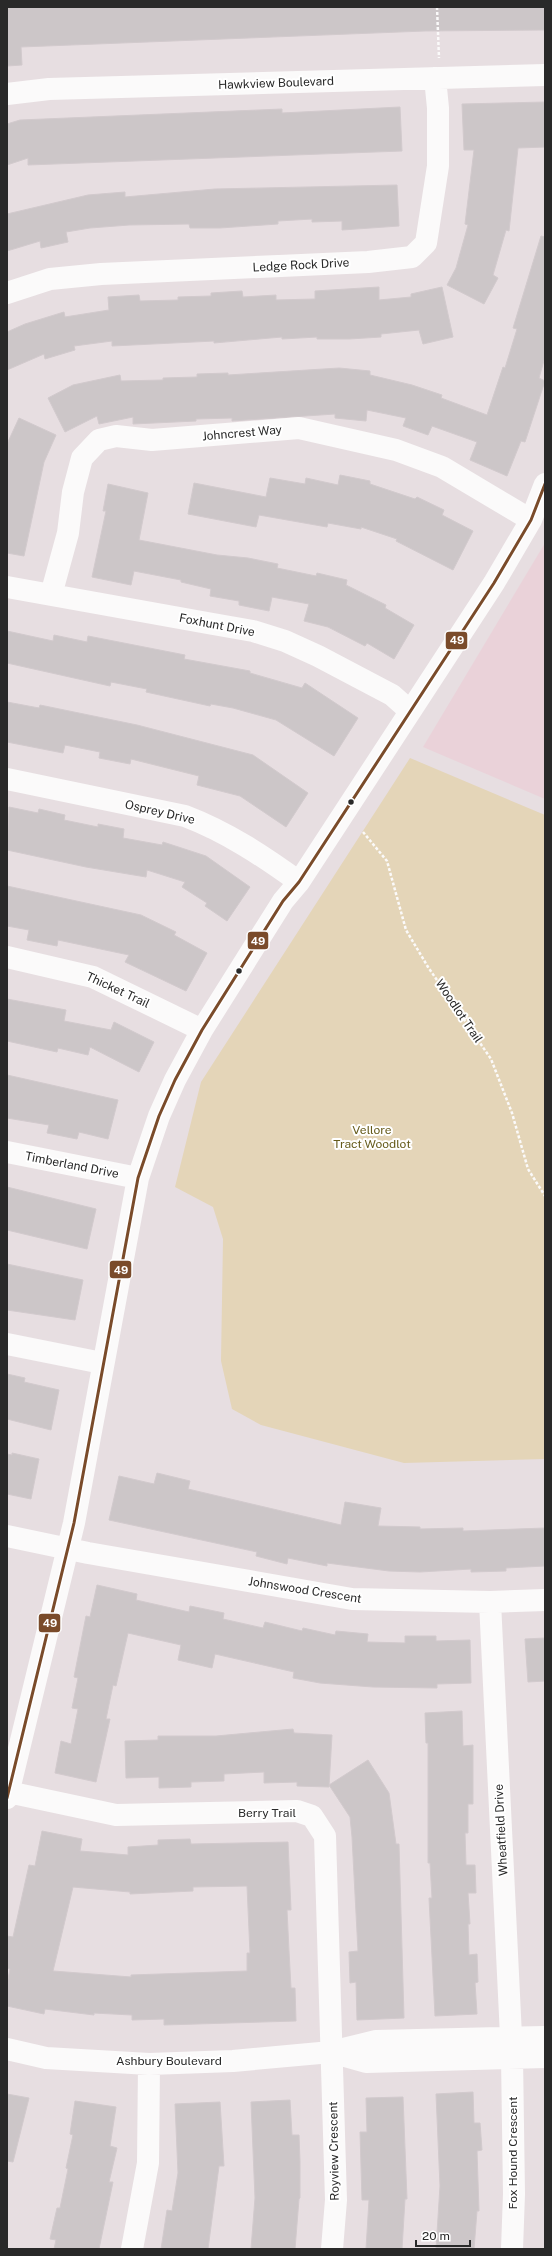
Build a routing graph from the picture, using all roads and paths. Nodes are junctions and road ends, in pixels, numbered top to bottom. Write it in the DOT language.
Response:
graph roads {
  1 [pos="437,7"];
  2 [pos="545,75"];
  3 [pos="437,78"];
  4 [pos="7,94"];
  5 [pos="7,293"];
  6 [pos="545,484"];
  7 [pos="531,520"];
  8 [pos="7,587"];
  9 [pos="51,595"];
  10 [pos="410,711"];
  11 [pos="7,778"];
  12 [pos="363,832"];
  13 [pos="299,882"];
  14 [pos="7,957"];
  15 [pos="202,1030"];
  16 [pos="7,1152"];
  17 [pos="138,1178"];
  18 [pos="545,1196"];
  19 [pos="7,1344"];
  20 [pos="102,1363"];
  21 [pos="7,1536"];
  22 [pos="68,1549"];
  23 [pos="545,1600"];
  24 [pos="490,1602"];
  25 [pos="8,1795"];
  26 [pos="545,2037"];
  27 [pos="512,2048"];
  28 [pos="7,2049"];
  29 [pos="331,2052"];
  30 [pos="545,2057"];
  31 [pos="149,2064"];
  32 [pos="132,2249"];
  33 [pos="332,2249"];
  34 [pos="512,2249"];
  1 -- 3 [label="path"];
  2 -- 3 [label="street, Hawkview Boulevard"];
  3 -- 4 [label="street, Hawkview Boulevard"];
  3 -- 5 [label="street, Ledge Rock Drive"];
  6 -- 7 [label="street"];
  7 -- 9 [label="street, Johncrest Way"];
  7 -- 10 [label="street"];
  8 -- 9 [label="street, Foxhunt Drive"];
  9 -- 10 [label="street, Foxhunt Drive"];
  10 -- 13 [label="street"];
  11 -- 13 [label="street, Osprey Drive"];
  12 -- 18 [label="path, Woodlot Trail"];
  13 -- 15 [label="street"];
  14 -- 15 [label="street, Thicket Trail"];
  15 -- 17 [label="street"];
  16 -- 17 [label="street, Timberland Drive"];
  17 -- 20 [label="street"];
  19 -- 20 [label="street"];
  20 -- 22 [label="street"];
  21 -- 22 [label="street, Johnswood Crescent"];
  22 -- 24 [label="street, Johnswood Crescent"];
  22 -- 25 [label="street"];
  23 -- 24 [label="street, Johnswood Crescent"];
  24 -- 27 [label="street, Wheatfield Drive"];
  25 -- 29 [label="street, Berry Trail"];
  26 -- 27 [label="street, Ashbury Boulevard"];
  27 -- 29 [label="street, Ashbury Boulevard"];
  27 -- 30 [label="street, Ashbury Boulevard"];
  27 -- 34 [label="street, Fox Hound Crescent"];
  28 -- 31 [label="street, Ashbury Boulevard"];
  29 -- 31 [label="street, Ashbury Boulevard"];
  29 -- 33 [label="street, Royview Crescent"];
  31 -- 32 [label="street"];
}
